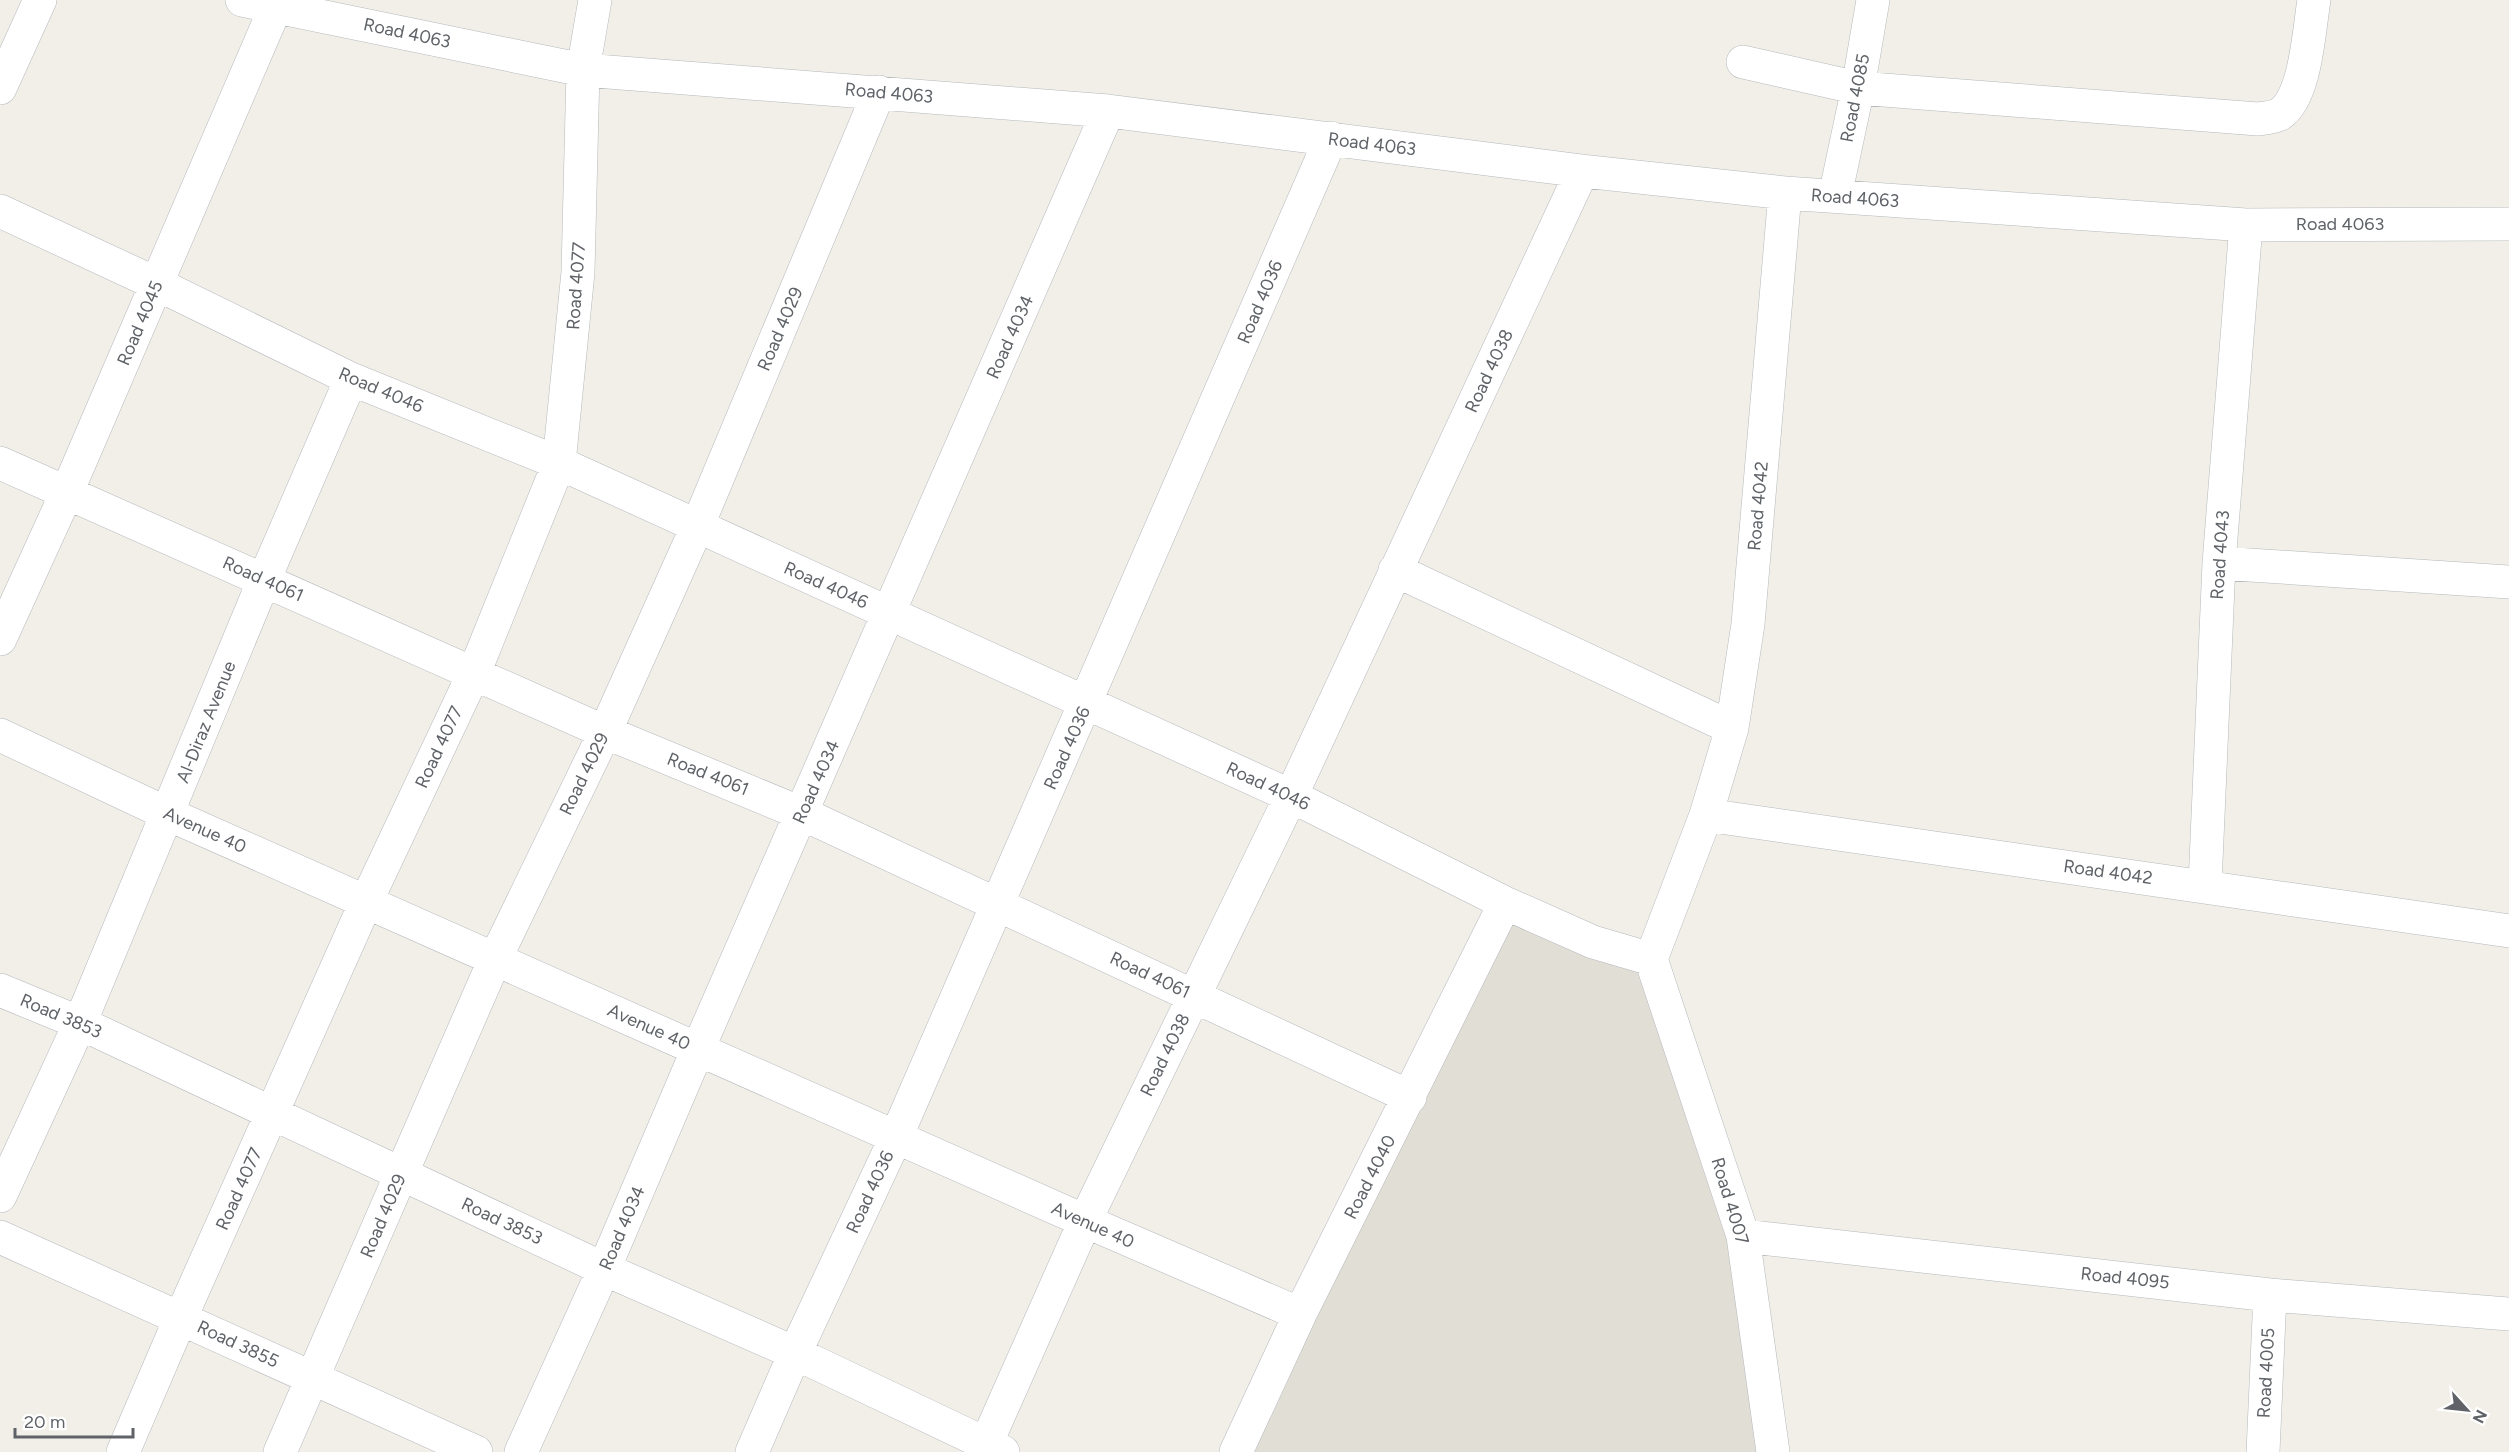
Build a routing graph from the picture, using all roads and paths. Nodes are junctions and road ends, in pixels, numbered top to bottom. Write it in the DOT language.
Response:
graph roads {
  1 [pos="40,0"];
  2 [pos="242,0"];
  3 [pos="595,0"];
  4 [pos="1873,0"];
  5 [pos="2314,0"];
  6 [pos="276,6"];
  7 [pos="1743,62"];
  8 [pos="583,70"];
  9 [pos="0,88"];
  10 [pos="1858,88"];
  11 [pos="879,92"];
  12 [pos="1108,111"];
  13 [pos="1331,138"];
  14 [pos="1582,171"];
  15 [pos="1785,193"];
  16 [pos="1835,196"];
  17 [pos="0,211"];
  18 [pos="2509,224"];
  19 [pos="2246,225"];
  20 [pos="157,284"];
  21 [pos="351,379"];
  22 [pos="0,463"];
  23 [pos="559,463"];
  24 [pos="67,492"];
  25 [pos="697,527"];
  26 [pos="2218,563"];
  27 [pos="1395,570"];
  28 [pos="264,580"];
  29 [pos="2509,582"];
  30 [pos="890,614"];
  31 [pos="0,639"];
  32 [pos="474,673"];
  33 [pos="1086,703"];
  34 [pos="1732,728"];
  35 [pos="604,732"];
  36 [pos="0,735"];
  37 [pos="1291,796"];
  38 [pos="168,814"];
  39 [pos="803,814"];
  40 [pos="1706,815"];
  41 [pos="2205,885"];
  42 [pos="366,902"];
  43 [pos="1505,903"];
  44 [pos="998,904"];
  45 [pos="2509,931"];
  46 [pos="495,959"];
  47 [pos="1651,959"];
  48 [pos="0,990"];
  49 [pos="1194,996"];
  50 [pos="80,1023"];
  51 [pos="698,1049"];
  52 [pos="1410,1097"];
  53 [pos="273,1113"];
  54 [pos="896,1137"];
  55 [pos="402,1173"];
  56 [pos="0,1196"];
  57 [pos="1085,1221"];
  58 [pos="1743,1236"];
  59 [pos="0,1237"];
  60 [pos="604,1269"];
  61 [pos="2270,1295"];
  62 [pos="1300,1314"];
  63 [pos="2509,1314"];
  64 [pos="181,1317"];
  65 [pos="795,1353"];
  66 [pos="312,1379"];
  67 [pos="994,1448"];
  68 [pos="123,1452"];
  69 [pos="280,1452"];
  70 [pos="476,1452"];
  71 [pos="521,1452"];
  72 [pos="752,1452"];
  73 [pos="1236,1452"];
  74 [pos="1773,1452"];
  75 [pos="2262,1452"];
  1 -- 9 [label="street"];
  2 -- 6 [label="street, Road 4063"];
  3 -- 8 [label="street, Road 4077"];
  4 -- 10 [label="street, Road 4085"];
  5 -- 10 [label="street"];
  6 -- 8 [label="street, Road 4063"];
  6 -- 20 [label="street, Road 4045"];
  7 -- 10 [label="street"];
  8 -- 11 [label="street, Road 4063"];
  8 -- 23 [label="street, Road 4077"];
  10 -- 16 [label="street, Road 4085"];
  11 -- 12 [label="street, Road 4063"];
  11 -- 25 [label="street, Road 4029"];
  12 -- 13 [label="street, Road 4063"];
  12 -- 30 [label="street, Road 4034"];
  13 -- 14 [label="street, Road 4063"];
  13 -- 33 [label="street, Road 4036"];
  14 -- 15 [label="street, Road 4063"];
  14 -- 27 [label="street, Road 4038"];
  15 -- 16 [label="street, Road 4063"];
  15 -- 34 [label="street, Road 4042"];
  16 -- 19 [label="street, Road 4063"];
  17 -- 20 [label="street, Road 4046"];
  18 -- 19 [label="street, Road 4063"];
  19 -- 26 [label="street, Road 4043"];
  20 -- 21 [label="street, Road 4046"];
  20 -- 24 [label="street, Road 4045"];
  21 -- 23 [label="street, Road 4046"];
  21 -- 28 [label="street, Al-Diraz Avenue"];
  22 -- 24 [label="street, Road 4061"];
  23 -- 25 [label="street, Road 4046"];
  23 -- 32 [label="street, Road 4077"];
  24 -- 28 [label="street, Road 4061"];
  24 -- 31 [label="street, Road 4045"];
  25 -- 30 [label="street, Road 4046"];
  25 -- 35 [label="street, Road 4029"];
  26 -- 29 [label="street"];
  26 -- 41 [label="street, Road 4043"];
  27 -- 34 [label="street"];
  27 -- 37 [label="street, Road 4038"];
  28 -- 32 [label="street, Road 4061"];
  28 -- 38 [label="street, Al-Diraz Avenue"];
  30 -- 33 [label="street, Road 4046"];
  30 -- 39 [label="street, Road 4034"];
  32 -- 35 [label="street, Road 4061"];
  32 -- 42 [label="street, Road 4077"];
  33 -- 37 [label="street, Road 4046"];
  33 -- 44 [label="street, Road 4036"];
  34 -- 40 [label="street, Road 4042"];
  35 -- 39 [label="street, Road 4061"];
  35 -- 46 [label="street, Road 4029"];
  36 -- 38 [label="street, Avenue 40"];
  37 -- 43 [label="street, Road 4046"];
  37 -- 49 [label="street, Road 4038"];
  38 -- 42 [label="street, Avenue 40"];
  38 -- 50 [label="street, Al-Diraz Avenue"];
  39 -- 44 [label="street, Road 4061"];
  39 -- 51 [label="street, Road 4034"];
  40 -- 41 [label="street, Road 4042"];
  40 -- 47 [label="street, Road 4042"];
  41 -- 45 [label="street, Road 4042"];
  42 -- 46 [label="street, Avenue 40"];
  42 -- 53 [label="street, Road 4077"];
  43 -- 47 [label="street, Road 4046"];
  43 -- 52 [label="street, Road 4040"];
  44 -- 49 [label="street, Road 4061"];
  44 -- 54 [label="street, Road 4036"];
  46 -- 51 [label="street, Avenue 40"];
  46 -- 55 [label="street, Road 4029"];
  47 -- 58 [label="street, Road 4007"];
  48 -- 50 [label="street, Road 3853"];
  49 -- 52 [label="street, Road 4061"];
  49 -- 57 [label="street, Road 4038"];
  50 -- 53 [label="street, Road 3853"];
  50 -- 56 [label="street, Al-Diraz Avenue"];
  51 -- 54 [label="street, Avenue 40"];
  51 -- 60 [label="street, Road 4034"];
  52 -- 62 [label="street, Road 4040"];
  53 -- 55 [label="street, Road 3853"];
  53 -- 64 [label="street, Road 4077"];
  54 -- 57 [label="street, Avenue 40"];
  54 -- 65 [label="street, Road 4036"];
  55 -- 60 [label="street, Road 3853"];
  55 -- 66 [label="street, Road 4029"];
  57 -- 62 [label="street, Avenue 40"];
  57 -- 67 [label="street, Road 4038"];
  58 -- 61 [label="street, Road 4095"];
  58 -- 74 [label="street, Road 4007"];
  59 -- 64 [label="street, Road 3855"];
  60 -- 65 [label="street, Road 3853"];
  60 -- 71 [label="street, Road 4034"];
  61 -- 63 [label="street, Road 4095"];
  61 -- 75 [label="street, Road 4005"];
  62 -- 73 [label="street, Road 4040"];
  64 -- 66 [label="street, Road 3855"];
  64 -- 68 [label="street, Road 4077"];
  65 -- 67 [label="street, Road 3853"];
  65 -- 72 [label="street"];
  66 -- 69 [label="street, Road 4029"];
  66 -- 70 [label="street, Road 3855"];
}
